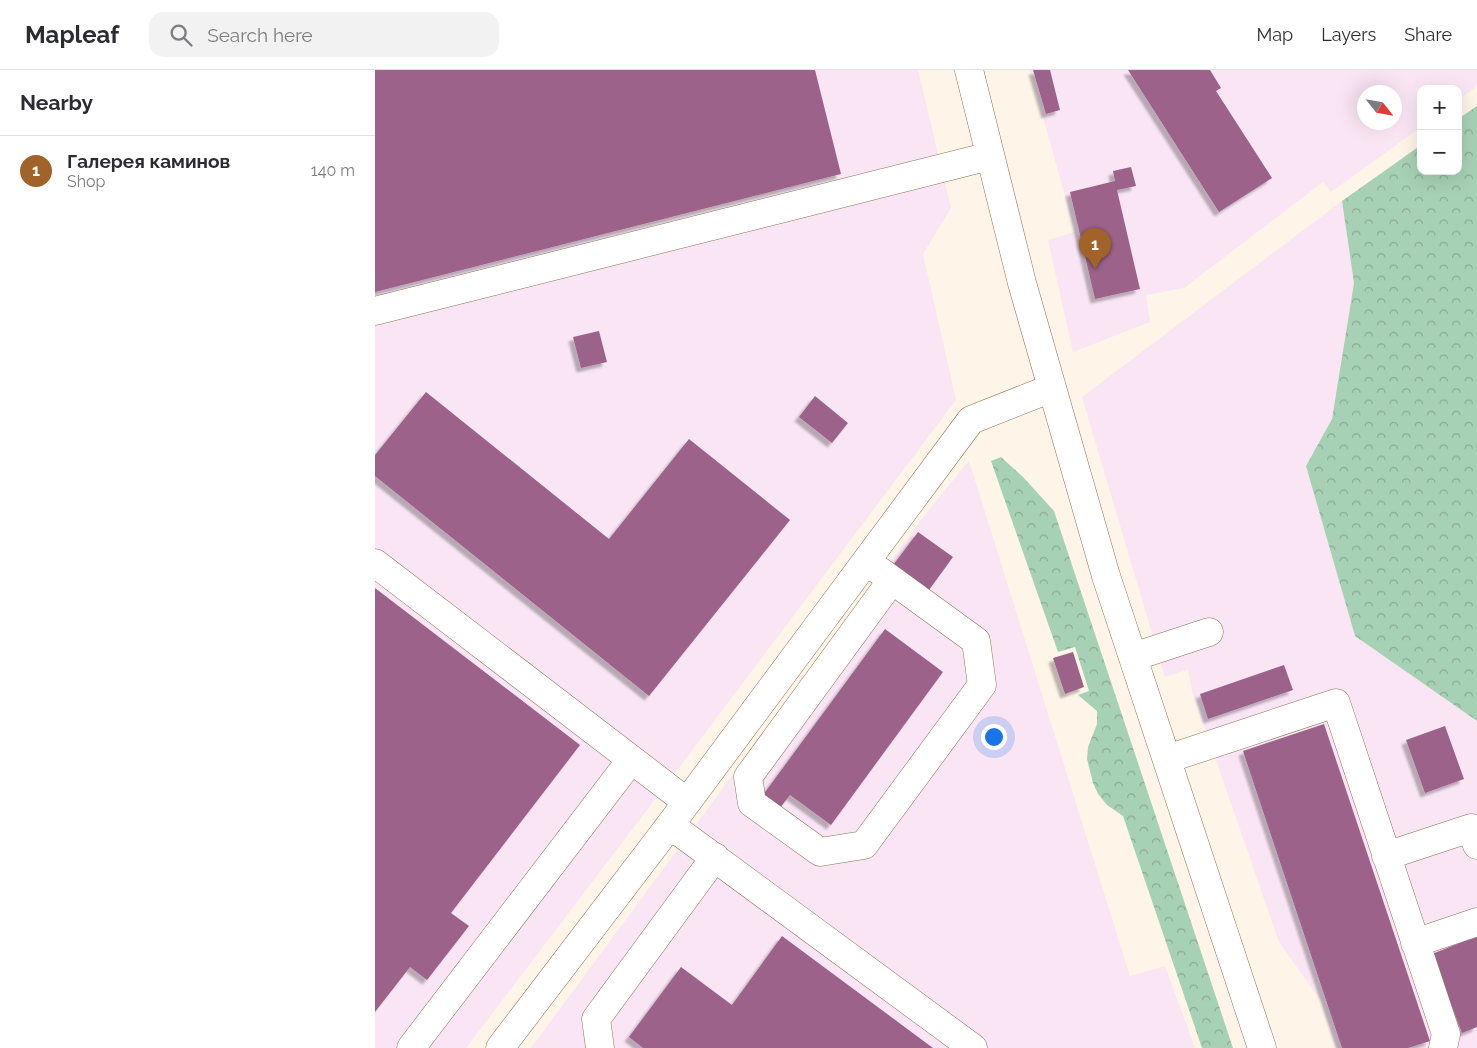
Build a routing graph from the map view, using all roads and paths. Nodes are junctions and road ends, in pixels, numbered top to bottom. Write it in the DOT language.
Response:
graph roads {
  1 [pos="969,70"];
  2 [pos="990,156"];
  3 [pos="375,311"];
  4 [pos="1052,388"];
  5 [pos="866,561"];
  6 [pos="375,563"];
  7 [pos="892,580"];
  8 [pos="1209,632"];
  9 [pos="1133,657"];
  10 [pos="631,760"];
  11 [pos="1167,760"];
  12 [pos="687,802"];
  13 [pos="670,825"];
  14 [pos="1477,846"];
  15 [pos="1386,856"];
  16 [pos="715,857"];
  17 [pos="1477,922"];
  18 [pos="1415,942"];
  19 [pos="411,1048"];
  20 [pos="500,1048"];
  21 [pos="600,1048"];
  22 [pos="973,1048"];
  23 [pos="1262,1048"];
  24 [pos="1443,1048"];
  1 -- 2 [label="street"];
  2 -- 3 [label="street"];
  2 -- 4 [label="street"];
  4 -- 5 [label="street"];
  4 -- 9 [label="street"];
  5 -- 7 [label="street"];
  5 -- 12 [label="street"];
  6 -- 10 [label="street"];
  7 -- 7 [label="street"];
  8 -- 9 [label="street"];
  9 -- 11 [label="street"];
  10 -- 12 [label="street"];
  10 -- 19 [label="street"];
  11 -- 15 [label="street"];
  11 -- 23 [label="street"];
  12 -- 13 [label="street"];
  13 -- 16 [label="street"];
  13 -- 20 [label="street"];
  14 -- 15 [label="street"];
  15 -- 18 [label="street"];
  16 -- 21 [label="street"];
  16 -- 22 [label="street"];
  17 -- 18 [label="street"];
  18 -- 24 [label="street"];
}
